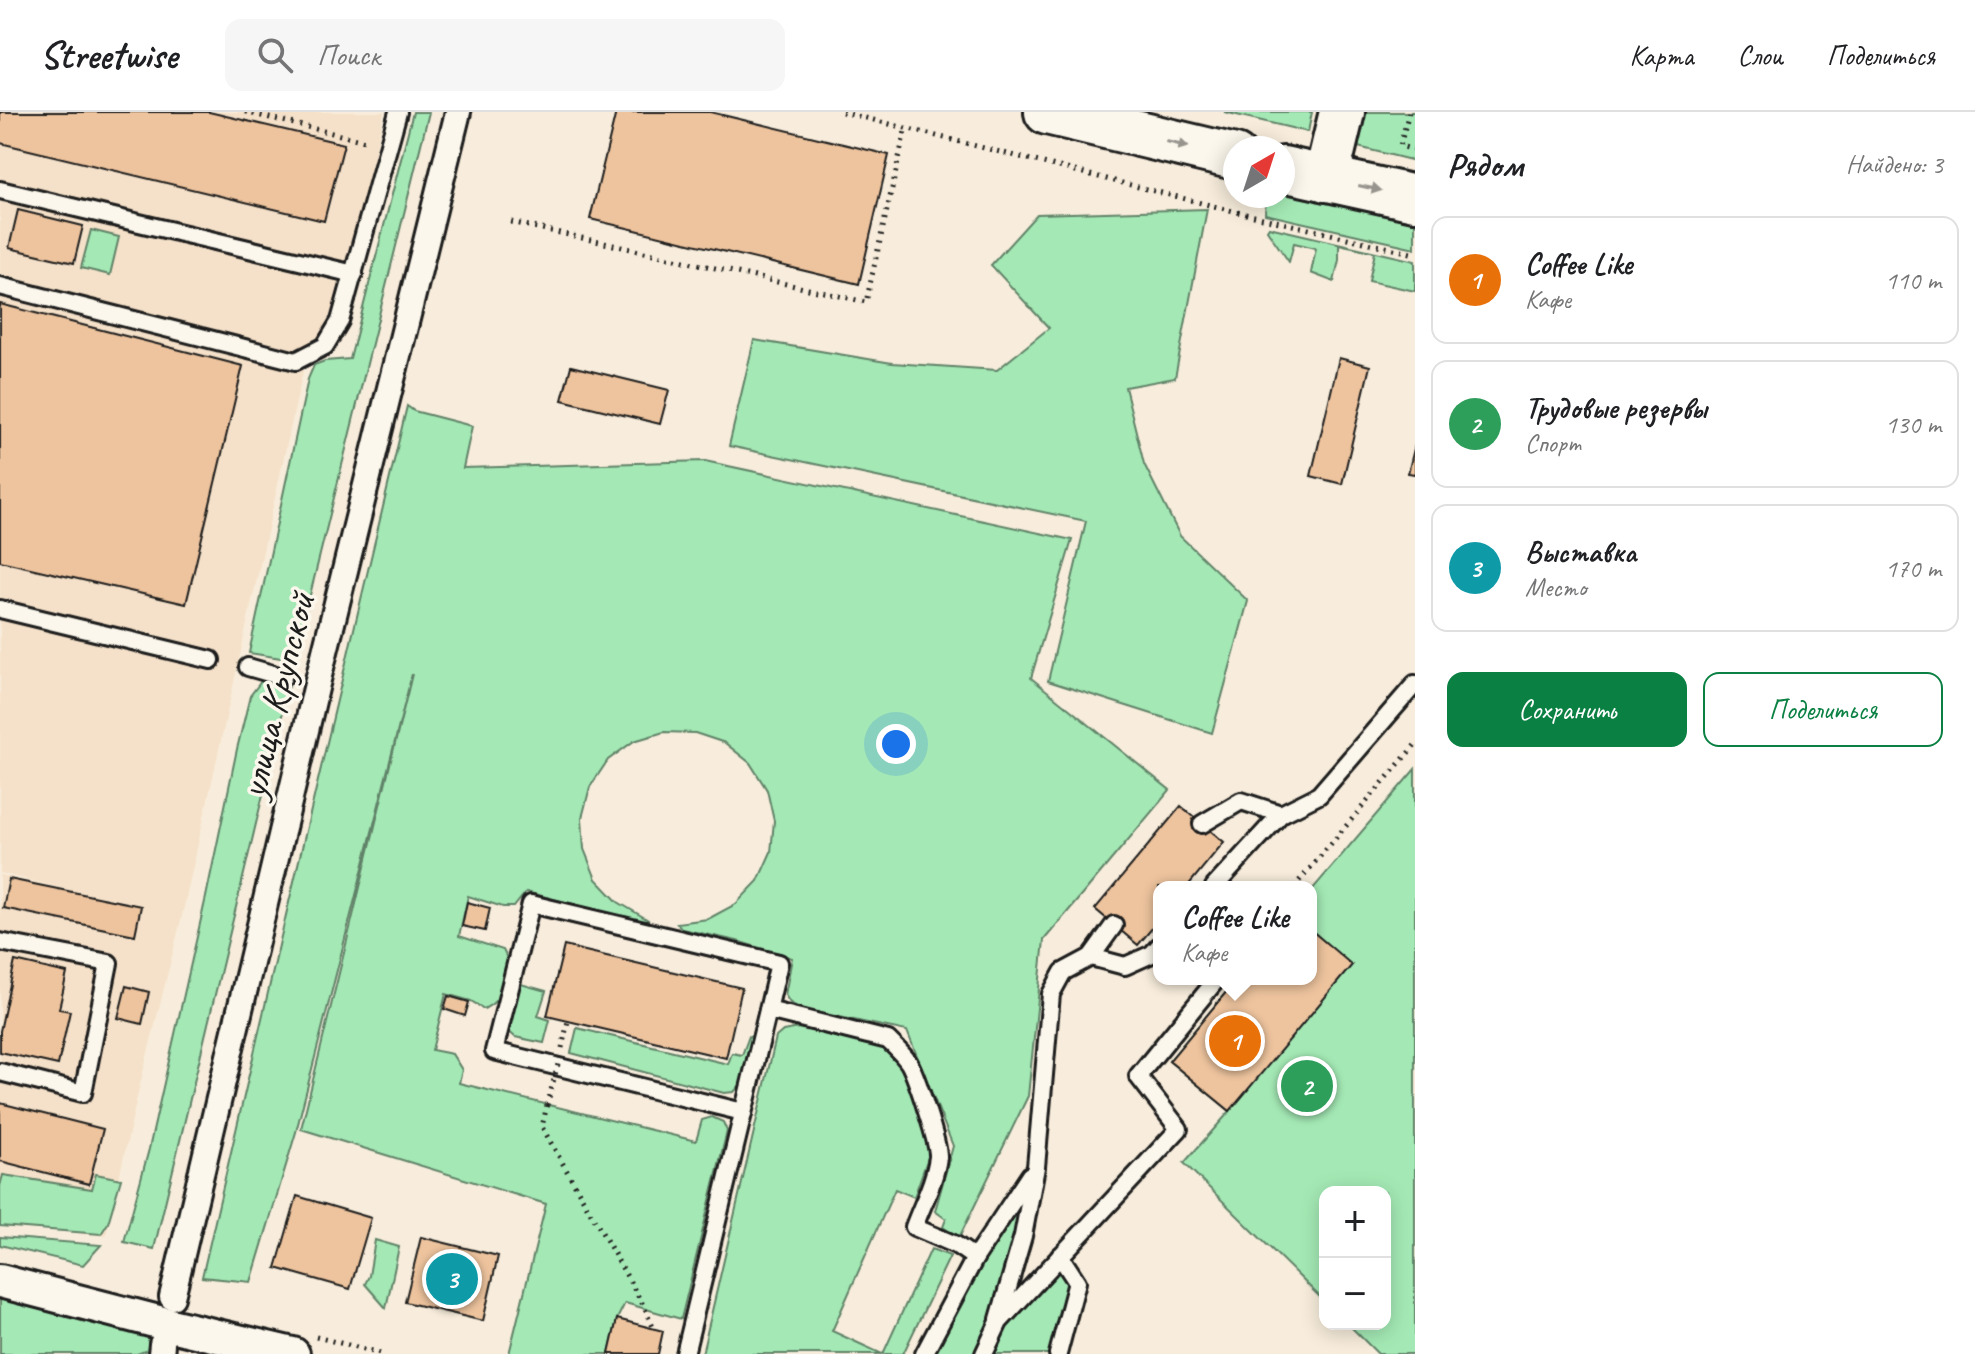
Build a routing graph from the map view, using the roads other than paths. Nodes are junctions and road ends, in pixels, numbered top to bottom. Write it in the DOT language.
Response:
graph roads {
  1 [pos="398,112"];
  2 [pos="458,112"];
  3 [pos="1047,112"];
  4 [pos="1342,112"];
  5 [pos="1223,154"];
  6 [pos="1295,172"];
  7 [pos="1326,179"];
  8 [pos="0,190"];
  9 [pos="1415,198"];
  10 [pos="354,274"];
  11 [pos="0,286"];
  12 [pos="0,609"];
  13 [pos="211,660"];
  14 [pos="248,667"];
  15 [pos="283,677"];
  16 [pos="1415,684"];
  17 [pos="1281,814"];
  18 [pos="1202,824"];
  19 [pos="1220,881"];
  20 [pos="1114,925"];
  21 [pos="0,942"];
  22 [pos="1153,953"];
  23 [pos="1091,957"];
  24 [pos="1212,985"];
  25 [pos="768,1010"];
  26 [pos="0,1072"];
  27 [pos="743,1112"];
  28 [pos="1036,1167"];
  29 [pos="1060,1256"];
  30 [pos="975,1258"];
  31 [pos="0,1281"];
  32 [pos="172,1297"];
  33 [pos="999,1322"];
  34 [pos="293,1354"];
  35 [pos="685,1354"];
  36 [pos="924,1354"];
  37 [pos="984,1354"];
  38 [pos="1058,1354"];
  1 -- 10 [label="lane"];
  2 -- 32 [label="street, улица Крупской"];
  3 -- 5 [label="main road, one-way"];
  4 -- 7 [label="main road"];
  6 -- 7 [label="main road"];
  7 -- 9 [label="main road, one-way"];
  8 -- 10 [label="lane"];
  10 -- 11 [label="lane"];
  12 -- 13 [label="lane"];
  14 -- 15 [label="lane"];
  16 -- 17 [label="lane"];
  17 -- 18 [label="lane"];
  17 -- 19 [label="lane"];
  20 -- 23 [label="lane"];
  21 -- 26 [label="lane"];
  22 -- 23 [label="lane"];
  23 -- 28 [label="lane"];
  24 -- 29 [label="lane"];
  25 -- 27 [label="lane"];
  25 -- 27 [label="lane"];
  25 -- 30 [label="lane"];
  27 -- 35 [label="lane"];
  28 -- 30 [label="lane"];
  28 -- 33 [label="lane"];
  29 -- 33 [label="lane"];
  29 -- 38 [label="lane"];
  30 -- 36 [label="lane"];
  31 -- 34 [label="street"];
  33 -- 37 [label="lane"];
}
